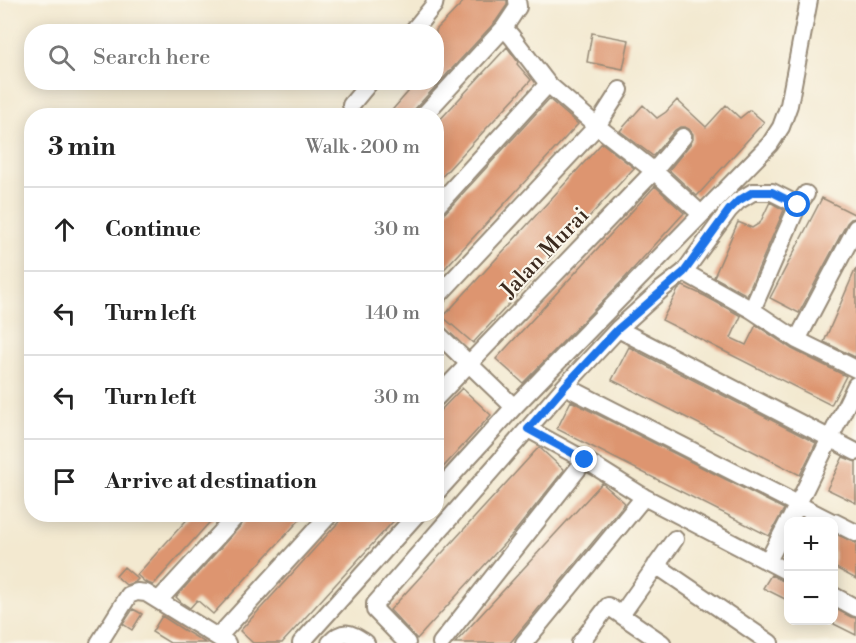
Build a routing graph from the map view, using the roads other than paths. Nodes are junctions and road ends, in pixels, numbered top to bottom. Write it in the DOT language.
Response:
graph roads {
  1 [pos="517,0"];
  2 [pos="809,0"];
  3 [pos="437,2"];
  4 [pos="419,24"];
  5 [pos="504,28"];
  6 [pos="548,84"];
  7 [pos="363,90"];
  8 [pos="620,90"];
  9 [pos="351,105"];
  10 [pos="430,108"];
  11 [pos="597,126"];
  12 [pos="683,137"];
  13 [pos="654,171"];
  14 [pos="444,198"];
  15 [pos="701,214"];
  16 [pos="854,236"];
  17 [pos="684,272"];
  18 [pos="444,289"];
  19 [pos="752,310"];
  20 [pos="618,329"];
  21 [pos="444,340"];
  22 [pos="797,340"];
  23 [pos="468,363"];
  24 [pos="856,369"];
  25 [pos="856,385"];
  26 [pos="565,386"];
  27 [pos="444,389"];
  28 [pos="514,407"];
  29 [pos="528,429"];
  30 [pos="830,439"];
  31 [pos="856,452"];
  32 [pos="585,460"];
  33 [pos="444,484"];
  34 [pos="644,497"];
  35 [pos="798,504"];
  36 [pos="792,517"];
  37 [pos="823,517"];
  38 [pos="231,522"];
  39 [pos="323,522"];
  40 [pos="410,522"];
  41 [pos="838,524"];
  42 [pos="784,531"];
  43 [pos="856,533"];
  44 [pos="675,539"];
  45 [pos="768,561"];
  46 [pos="656,565"];
  47 [pos="787,571"];
  48 [pos="838,598"];
  49 [pos="159,600"];
  50 [pos="856,608"];
  51 [pos="621,615"];
  52 [pos="222,640"];
  53 [pos="99,643"];
  54 [pos="301,643"];
  55 [pos="330,643"];
  56 [pos="366,643"];
  57 [pos="407,643"];
  58 [pos="441,643"];
  59 [pos="524,643"];
  60 [pos="580,643"];
  61 [pos="662,643"];
  62 [pos="771,643"];
  1 -- 5 [label="street"];
  2 -- 15 [label="street"];
  3 -- 4 [label="street"];
  5 -- 6 [label="street"];
  5 -- 10 [label="street"];
  6 -- 11 [label="street"];
  6 -- 14 [label="street"];
  7 -- 9 [label="street"];
  8 -- 11 [label="street"];
  11 -- 13 [label="street"];
  11 -- 18 [label="street"];
  12 -- 13 [label="street, Jalan Murai"];
  13 -- 15 [label="street"];
  13 -- 23 [label="street, Jalan Murai"];
  15 -- 28 [label="street"];
  16 -- 22 [label="street"];
  17 -- 19 [label="street"];
  17 -- 19 [label="street"];
  17 -- 20 [label="street"];
  19 -- 22 [label="street"];
  20 -- 26 [label="street"];
  20 -- 30 [label="street"];
  21 -- 23 [label="street"];
  22 -- 24 [label="street"];
  23 -- 27 [label="street, Jalan Murai"];
  23 -- 28 [label="street"];
  25 -- 30 [label="street"];
  26 -- 29 [label="street"];
  26 -- 35 [label="street"];
  28 -- 33 [label="street"];
  29 -- 32 [label="street"];
  29 -- 57 [label="street"];
  30 -- 31 [label="street"];
  30 -- 35 [label="street"];
  32 -- 34 [label="street"];
  32 -- 58 [label="street"];
  34 -- 45 [label="street"];
  34 -- 59 [label="street"];
  35 -- 36 [label="street"];
  35 -- 37 [label="street"];
  38 -- 49 [label="street"];
  39 -- 52 [label="street"];
  40 -- 54 [label="street"];
  41 -- 43 [label="street"];
  42 -- 45 [label="street"];
  44 -- 46 [label="street"];
  45 -- 47 [label="street"];
  46 -- 51 [label="street"];
  46 -- 62 [label="street"];
  48 -- 50 [label="street"];
  49 -- 52 [label="street"];
  49 -- 53 [label="street"];
  51 -- 60 [label="street"];
  51 -- 61 [label="street"];
  55 -- 56 [label="street"];
}
